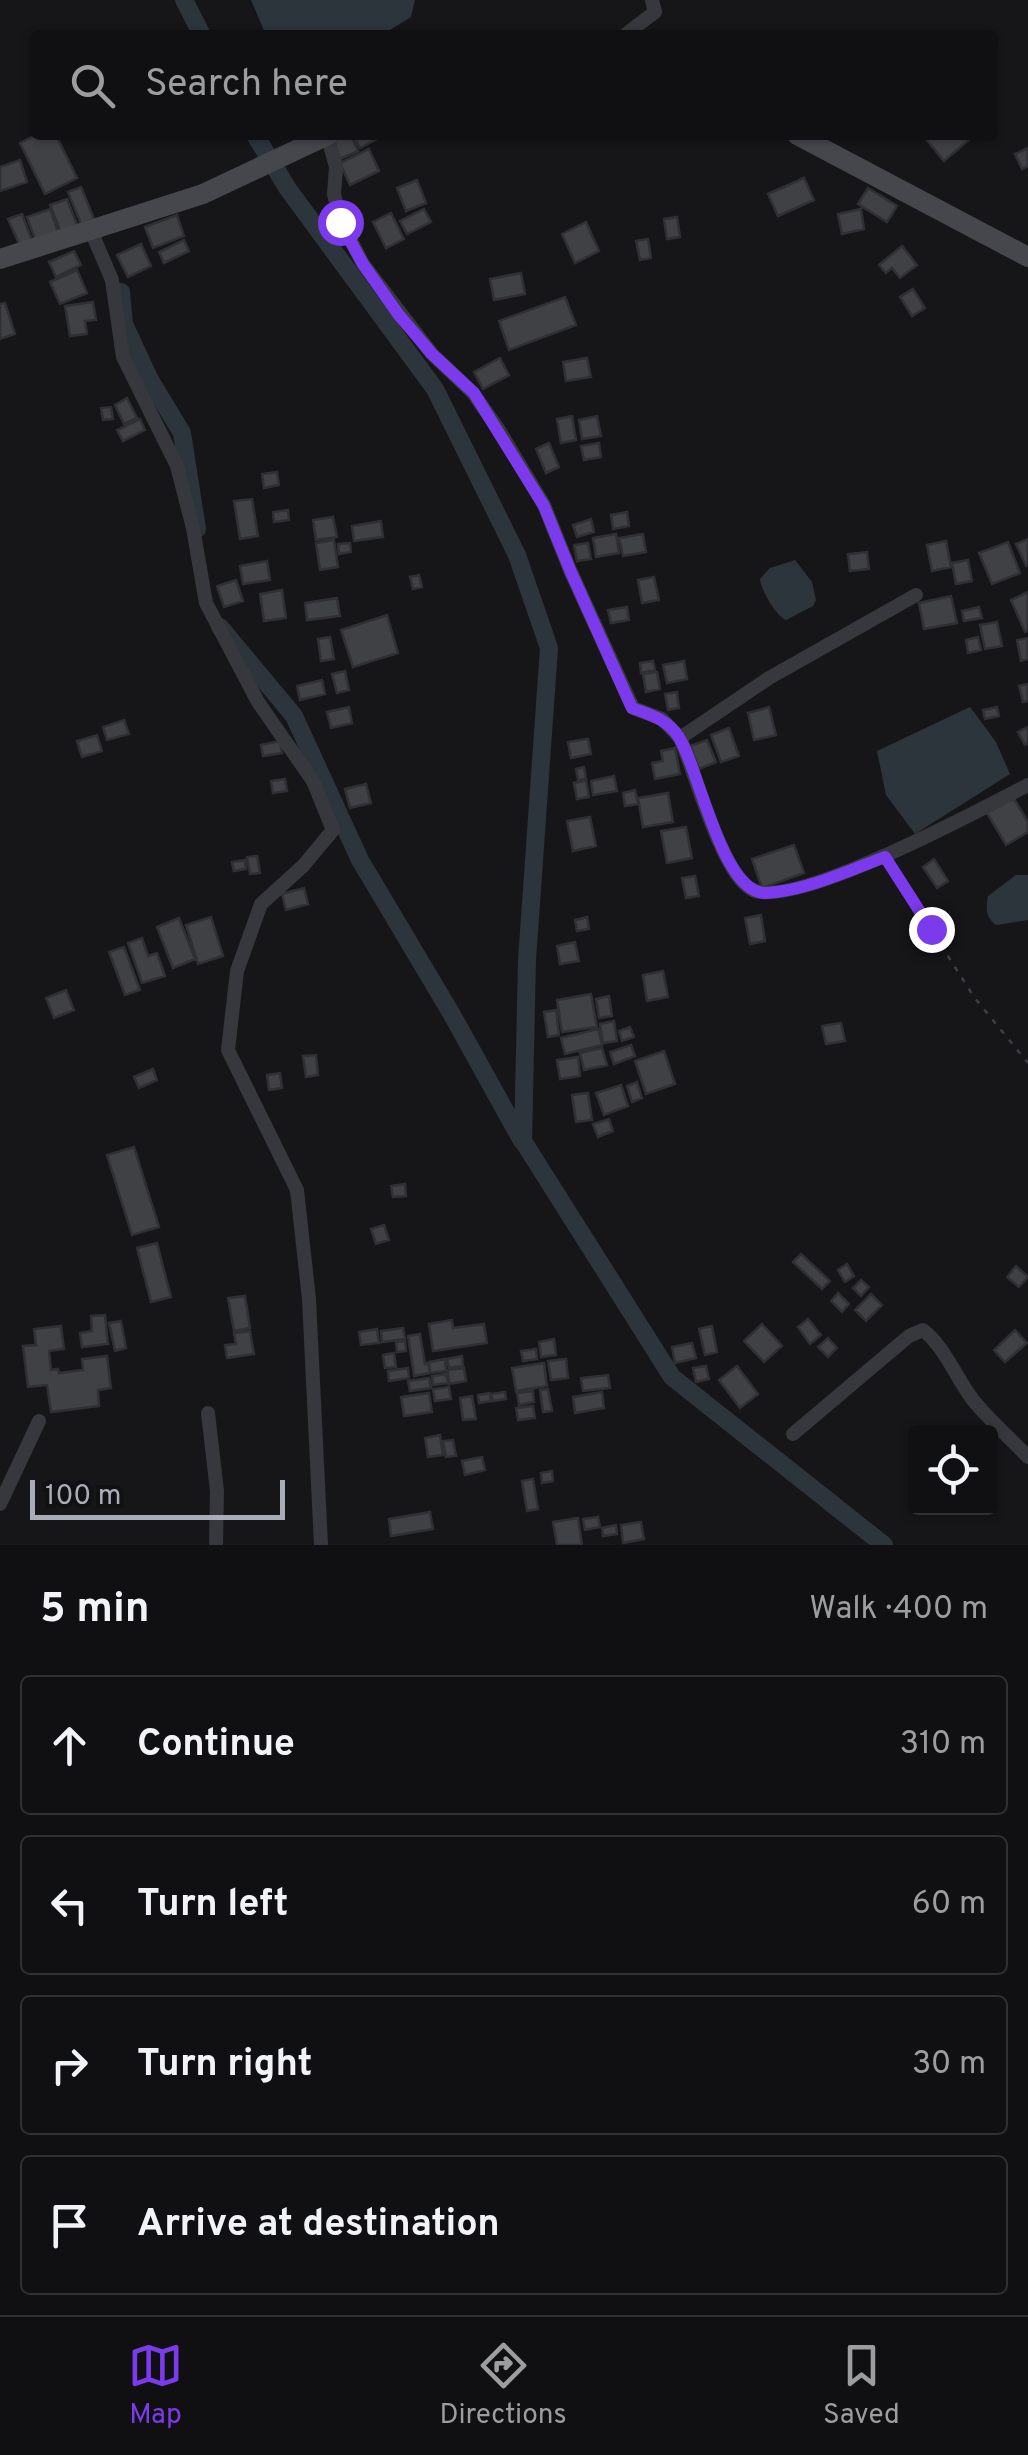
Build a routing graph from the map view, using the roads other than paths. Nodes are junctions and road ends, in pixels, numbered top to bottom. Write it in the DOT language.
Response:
graph roads {
  1 [pos="652,0"];
  2 [pos="632,30"];
  3 [pos="317,140"];
  4 [pos="326,140"];
  5 [pos="806,140"];
  6 [pos="91,230"];
  7 [pos="1028,257"];
  8 [pos="0,259"];
  9 [pos="916,596"];
  10 [pos="680,738"];
  11 [pos="1028,786"];
  12 [pos="208,1413"];
  13 [pos="39,1421"];
  14 [pos="794,1434"];
  15 [pos="1028,1457"];
  16 [pos="0,1504"];
  17 [pos="216,1545"];
  18 [pos="321,1545"];
  1 -- 2 [label="street"];
  3 -- 6 [label="main road"];
  4 -- 10 [label="street"];
  5 -- 7 [label="main road"];
  6 -- 8 [label="main road"];
  6 -- 18 [label="street"];
  9 -- 10 [label="street"];
  10 -- 11 [label="street"];
  12 -- 17 [label="street"];
  13 -- 16 [label="street"];
  14 -- 15 [label="street"];
}
